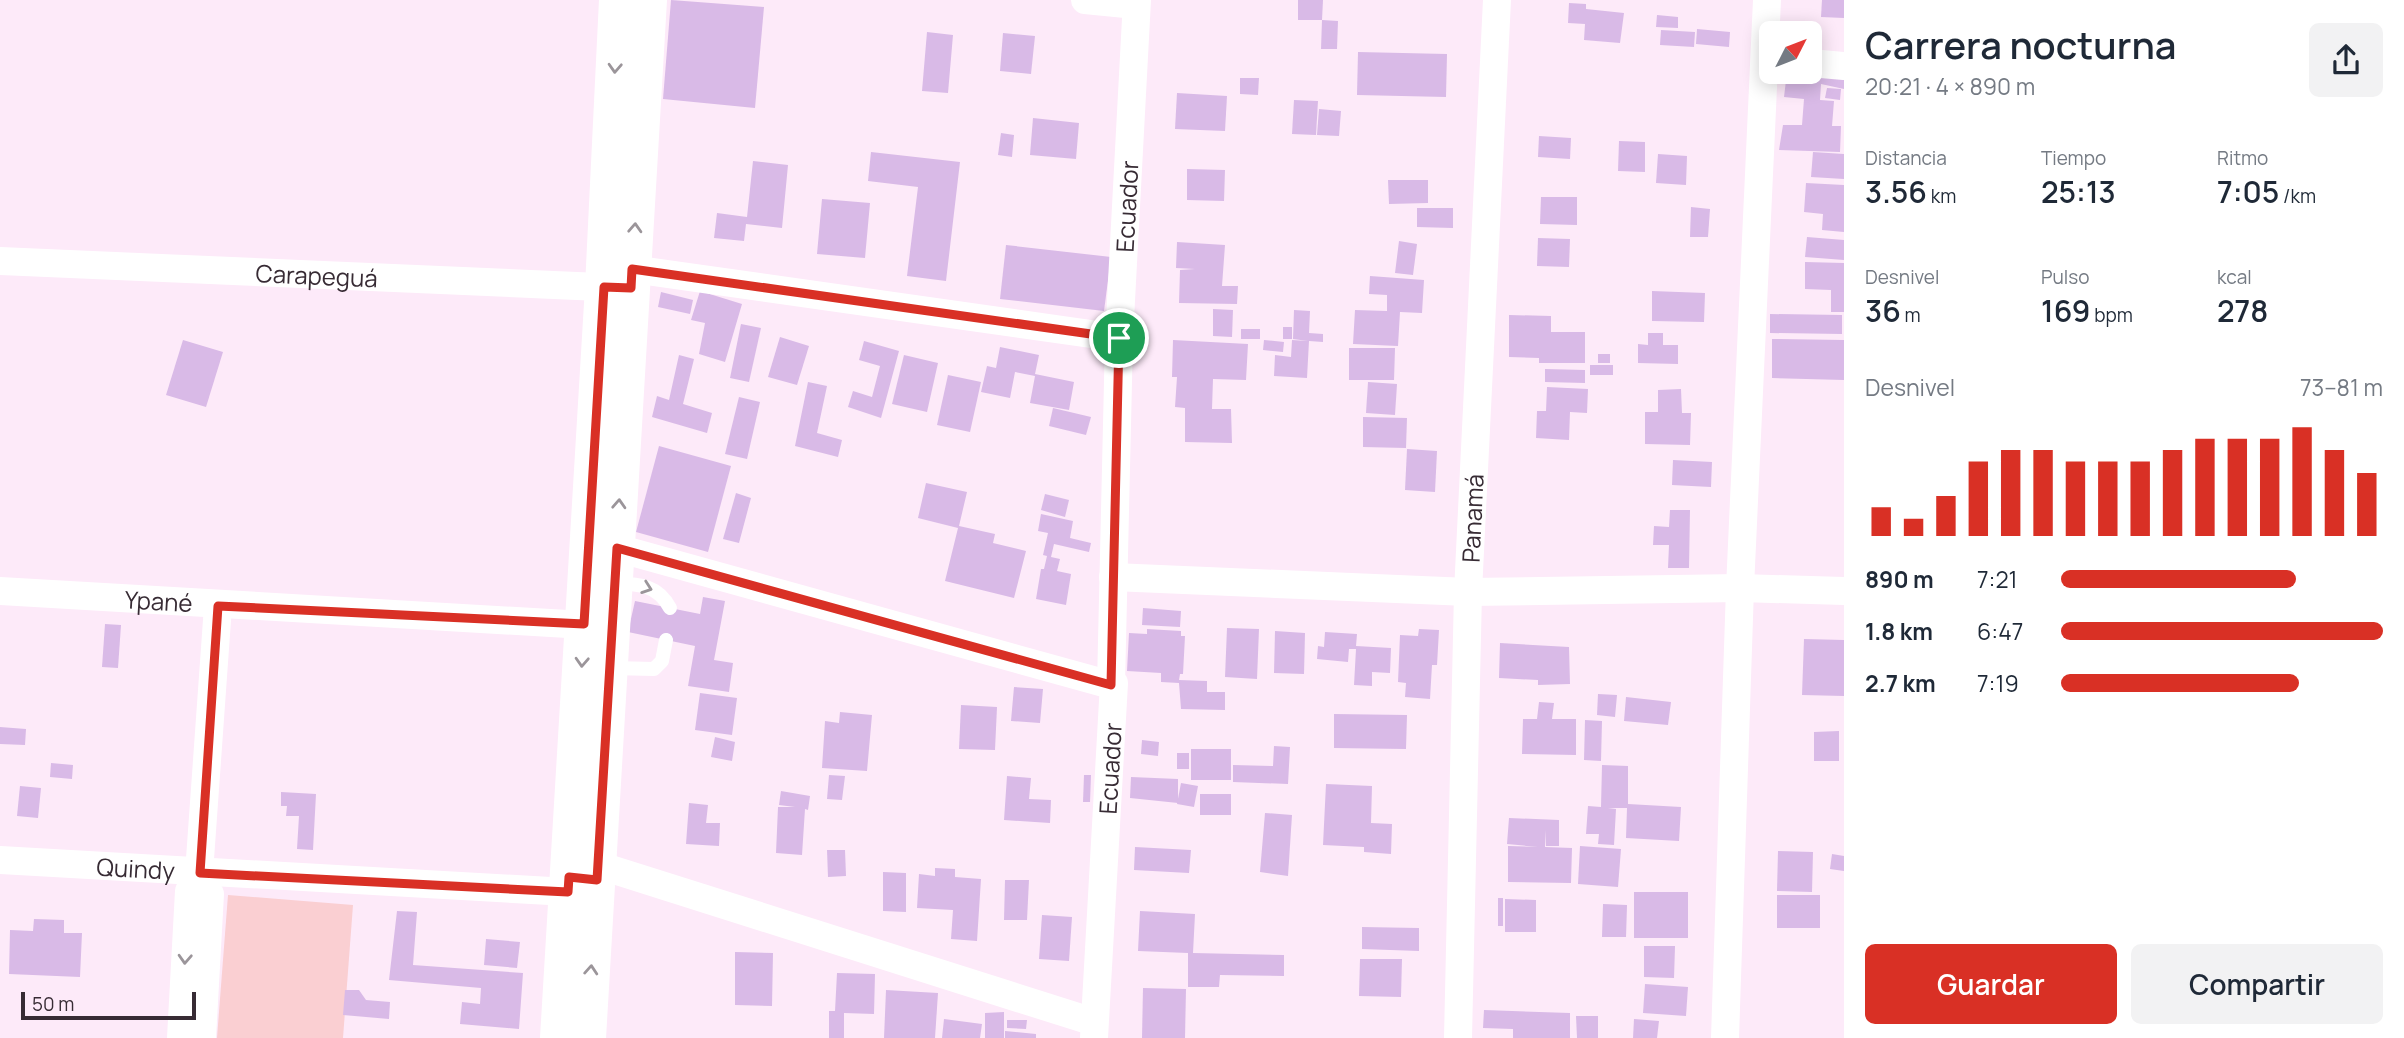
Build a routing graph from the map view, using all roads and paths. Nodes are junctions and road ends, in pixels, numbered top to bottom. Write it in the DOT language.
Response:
graph roads {
  1 [pos="618,0"];
  2 [pos="648,0"];
  3 [pos="1085,0"];
  4 [pos="1497,0"];
  5 [pos="1767,0"];
  6 [pos="1137,3"];
  7 [pos="1767,21"];
  8 [pos="1822,64"];
  9 [pos="1844,66"];
  10 [pos="1767,84"];
  11 [pos="0,261"];
  12 [pos="623,281"];
  13 [pos="1119,338"];
  14 [pos="616,565"];
  15 [pos="1113,577"];
  16 [pos="1740,588"];
  17 [pos="0,591"];
  18 [pos="1844,591"];
  19 [pos="1468,592"];
  20 [pos="218,606"];
  21 [pos="670,608"];
  22 [pos="598,626"];
  23 [pos="666,640"];
  24 [pos="611,668"];
  25 [pos="1111,685"];
  26 [pos="0,860"];
  27 [pos="200,873"];
  28 [pos="583,878"];
  29 [pos="1094,1030"];
  30 [pos="181,1038"];
  31 [pos="202,1038"];
  32 [pos="559,1038"];
  33 [pos="587,1038"];
  34 [pos="1458,1038"];
  35 [pos="1725,1038"];
  1 -- 12 [label="main road, one-way"];
  12 -- 2 [label="main road, one-way"];
  3 -- 6 [label="street"];
  4 -- 19 [label="street, Panamá"];
  5 -- 7 [label="street"];
  6 -- 13 [label="street, Ecuador"];
  8 -- 9 [label="street"];
  10 -- 16 [label="street"];
  11 -- 12 [label="street, Carapeguá"];
  12 -- 13 [label="street, Carapeguá"];
  14 -- 12 [label="main road, one-way"];
  12 -- 22 [label="main road"];
  13 -- 15 [label="street, Ecuador"];
  14 -- 21 [label="lane, one-way"];
  14 -- 22 [label="main road"];
  14 -- 25 [label="street"];
  15 -- 19 [label="street"];
  15 -- 25 [label="street, Ecuador"];
  16 -- 18 [label="street"];
  16 -- 19 [label="street"];
  16 -- 35 [label="street"];
  17 -- 20 [label="street, Ypané"];
  19 -- 34 [label="street, Panamá"];
  20 -- 22 [label="street, Ypané"];
  20 -- 27 [label="street"];
  22 -- 24 [label="main road"];
  22 -- 28 [label="main road, one-way"];
  23 -- 24 [label="lane"];
  24 -- 28 [label="main road"];
  25 -- 29 [label="street, Ecuador"];
  26 -- 27 [label="street, Quindy"];
  27 -- 28 [label="street, Quindy"];
  27 -- 30 [label="street, one-way"];
  27 -- 31 [label="street"];
  28 -- 29 [label="street, Quindy"];
  28 -- 32 [label="main road"];
  33 -- 28 [label="main road, one-way"];
}
